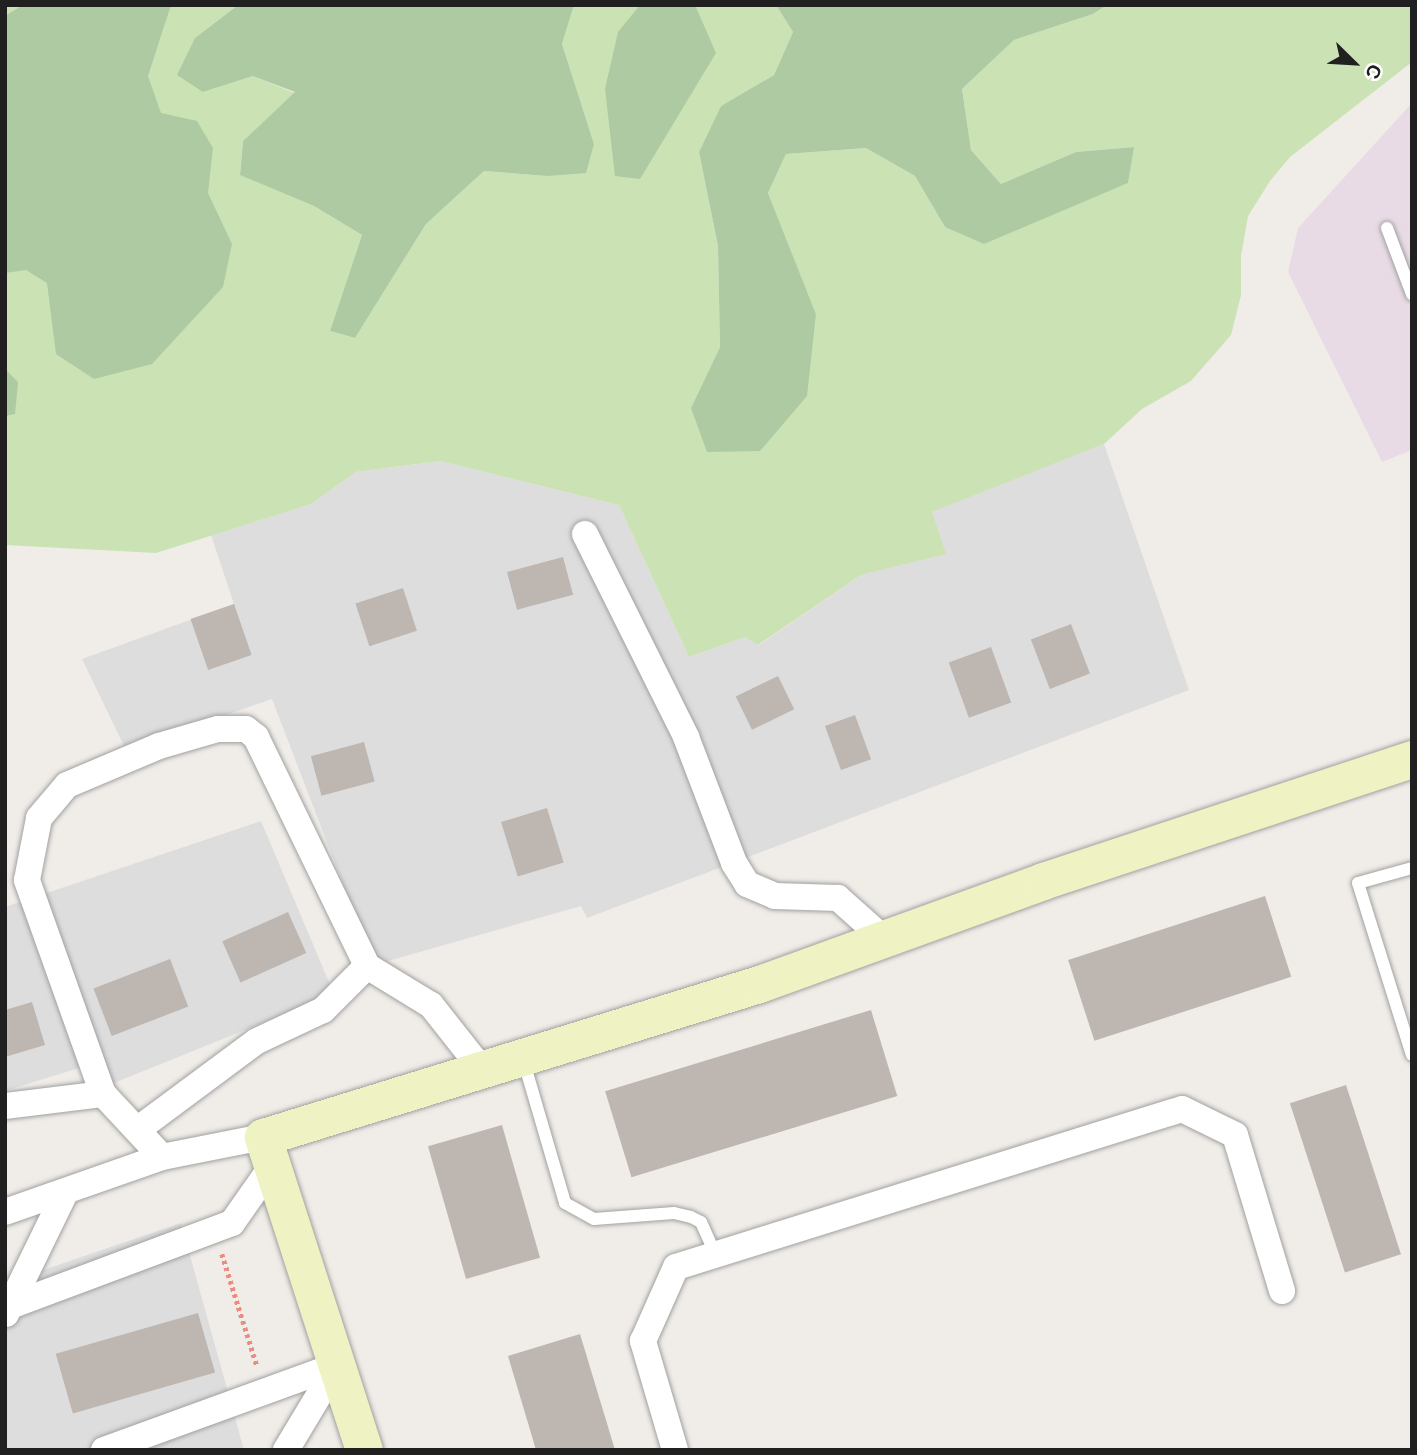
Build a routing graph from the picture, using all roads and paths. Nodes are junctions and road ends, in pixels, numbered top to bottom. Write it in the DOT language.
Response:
graph roads {
  1 [pos="1387,228"];
  2 [pos="1412,294"];
  3 [pos="585,534"];
  4 [pos="1412,759"];
  5 [pos="1412,868"];
  6 [pos="884,939"];
  7 [pos="367,966"];
  8 [pos="1412,1055"];
  9 [pos="523,1059"];
  10 [pos="484,1072"];
  11 [pos="103,1094"];
  12 [pos="5,1106"];
  13 [pos="136,1130"];
  14 [pos="268,1152"];
  15 [pos="162,1157"];
  16 [pos="65,1193"];
  17 [pos="5,1212"];
  18 [pos="214,1229"];
  19 [pos="716,1255"];
  20 [pos="1282,1291"];
  21 [pos="8,1311"];
  22 [pos="337,1365"];
  23 [pos="265,1391"];
  24 [pos="131,1445"];
  25 [pos="104,1450"];
  26 [pos="286,1450"];
  27 [pos="364,1450"];
  28 [pos="675,1450"];
  1 -- 2 [label="lane"];
  3 -- 6 [label="street"];
  4 -- 6 [label="street"];
  5 -- 8 [label="lane"];
  6 -- 9 [label="street"];
  7 -- 10 [label="street"];
  7 -- 11 [label="street"];
  7 -- 13 [label="street"];
  9 -- 10 [label="street"];
  9 -- 19 [label="lane"];
  10 -- 14 [label="street"];
  11 -- 12 [label="street"];
  11 -- 13 [label="street"];
  13 -- 15 [label="street"];
  14 -- 15 [label="street"];
  14 -- 18 [label="street"];
  14 -- 22 [label="street"];
  15 -- 16 [label="street"];
  16 -- 17 [label="street"];
  16 -- 21 [label="street"];
  18 -- 21 [label="street"];
  18 -- 23 [label="path"];
  19 -- 20 [label="street"];
  19 -- 28 [label="street"];
  22 -- 23 [label="street"];
  22 -- 26 [label="street"];
  22 -- 27 [label="street"];
  23 -- 24 [label="street"];
  24 -- 25 [label="street"];
}
